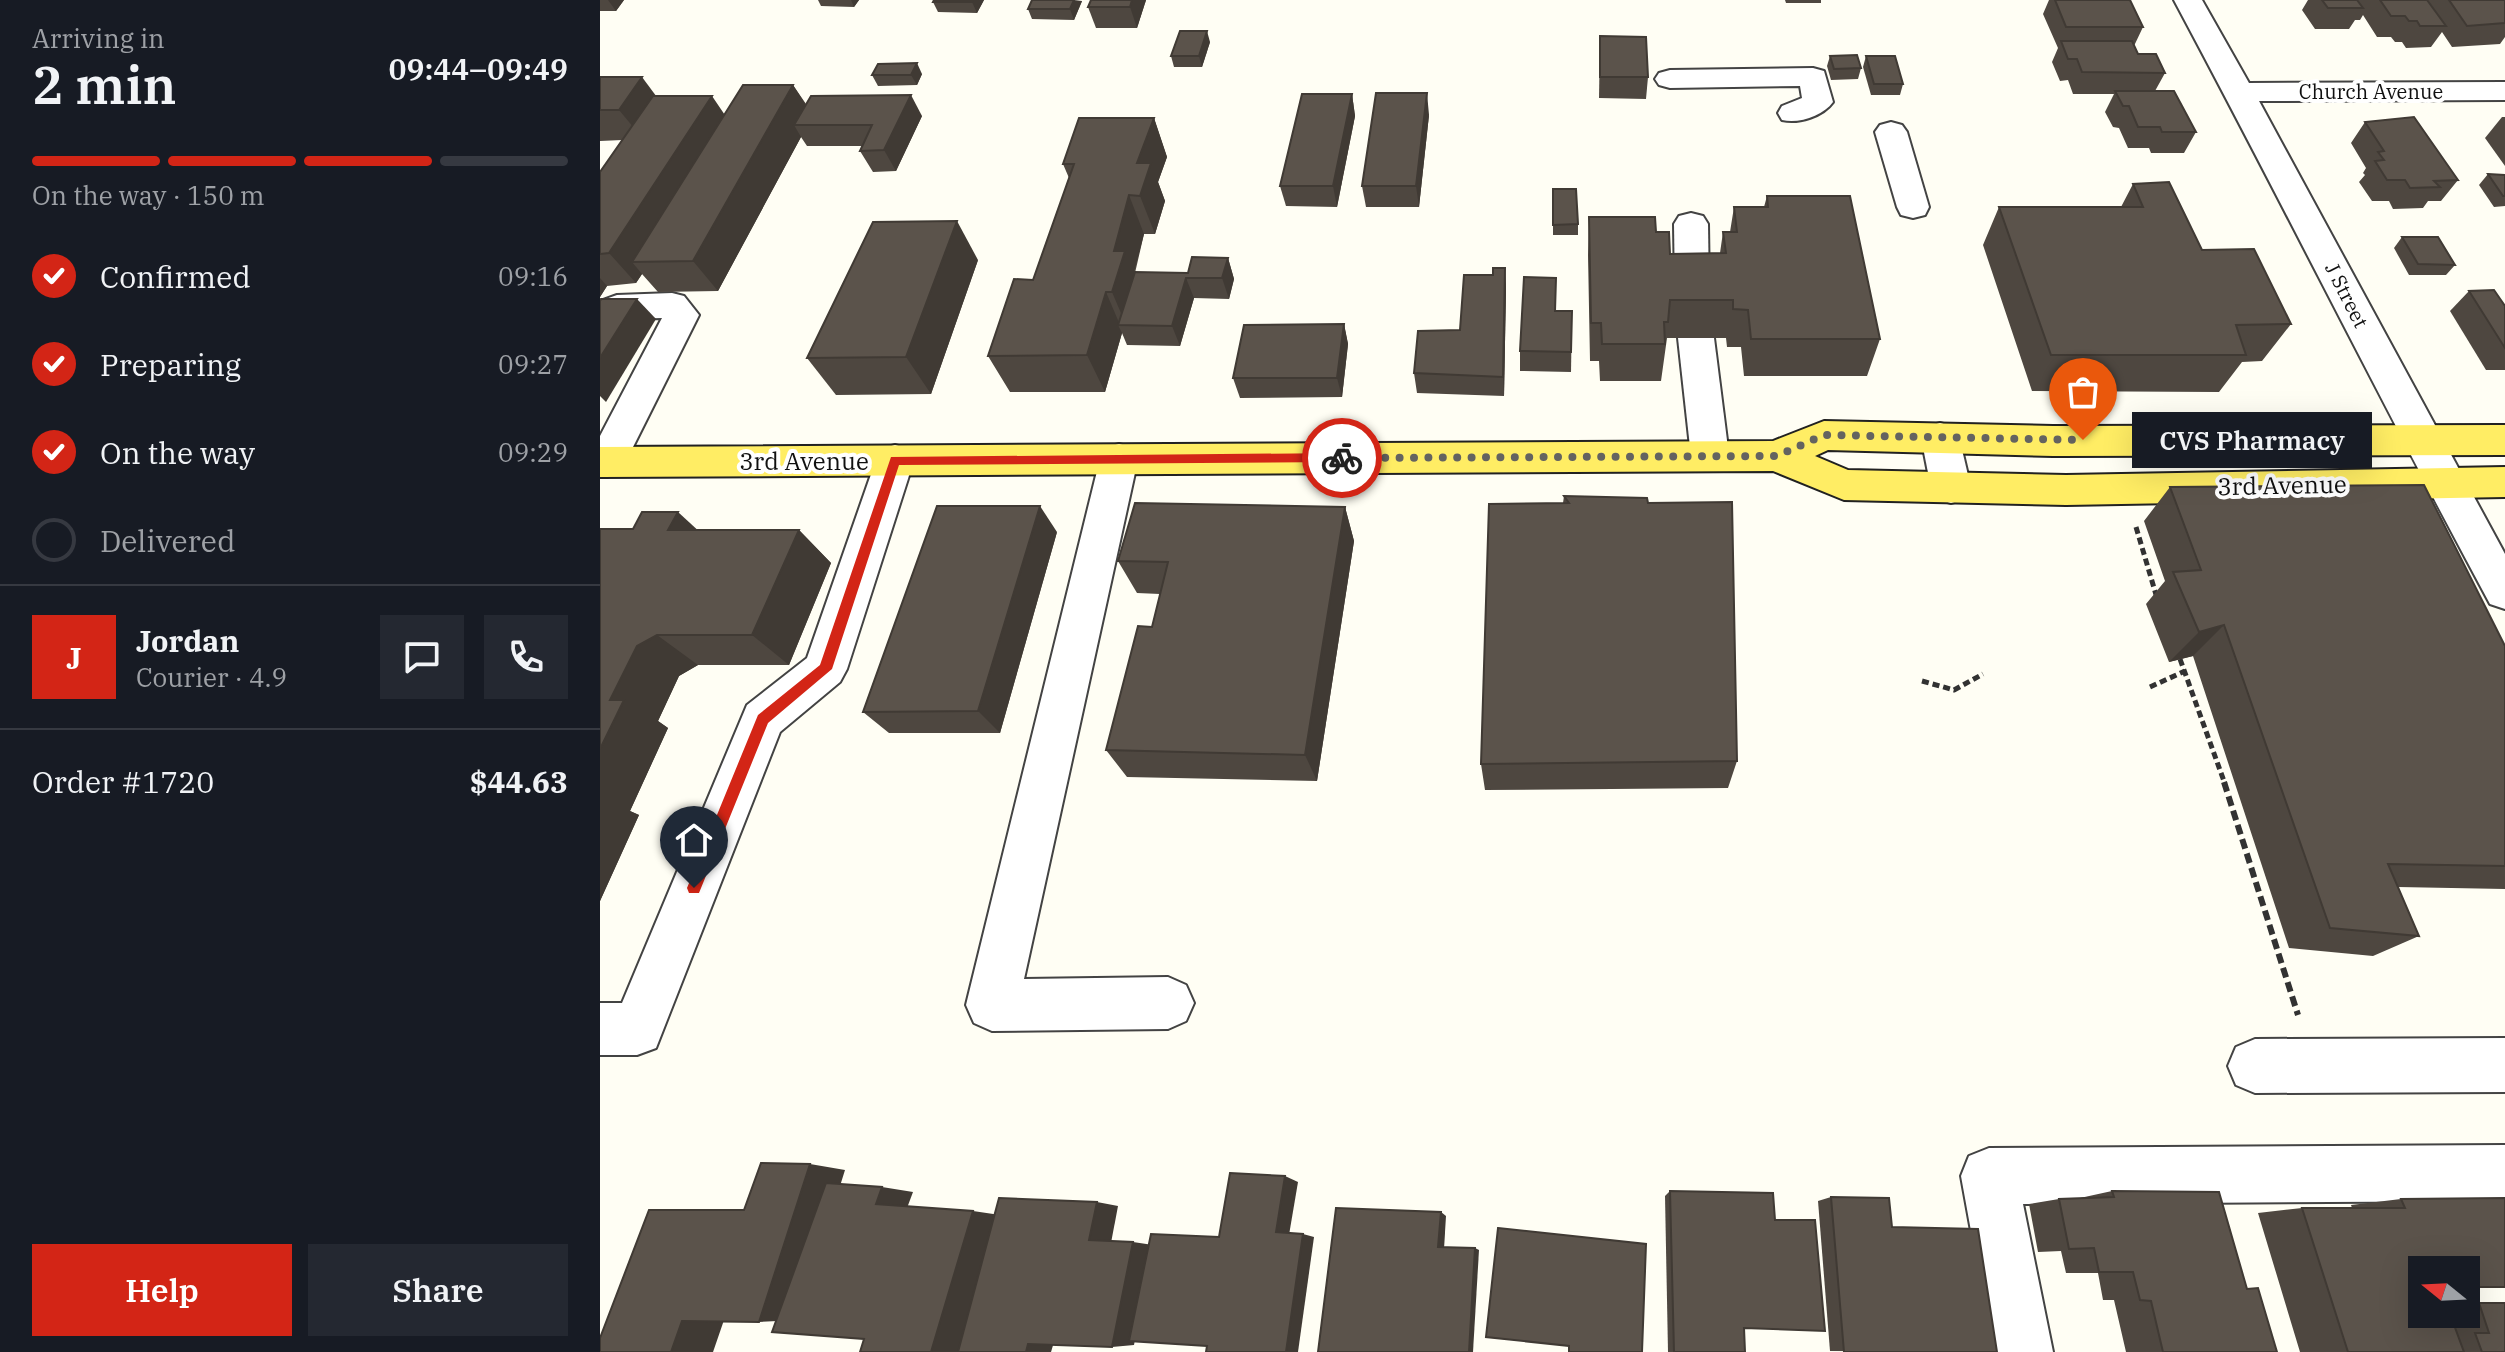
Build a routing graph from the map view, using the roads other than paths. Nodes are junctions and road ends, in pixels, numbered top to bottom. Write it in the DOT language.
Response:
graph roads {
  1 [pos="2188,0"];
  2 [pos="1670,79"];
  3 [pos="2505,91"];
  4 [pos="2236,92"];
  5 [pos="1793,113"];
  6 [pos="1891,132"];
  7 [pos="1913,207"];
  8 [pos="1691,224"];
  9 [pos="1692,291"];
  10 [pos="600,317"];
  11 [pos="1696,338"];
  12 [pos="1940,437"];
  13 [pos="2422,439"];
  14 [pos="2505,440"];
  15 [pos="1710,456"];
  16 [pos="1777,456"];
  17 [pos="1119,459"];
  18 [pos="895,460"];
  19 [pos="603,462"];
  20 [pos="2444,482"];
  21 [pos="2505,482"];
  22 [pos="1951,488"];
  23 [pos="2505,592"];
  24 [pos="1168,1003"];
  25 [pos="600,1029"];
  26 [pos="2505,1065"];
  27 [pos="2255,1066"];
  28 [pos="2505,1173"];
  29 [pos="2023,1352"];
  1 -- 4 [label="street, J Street"];
  2 -- 5 [label="street"];
  3 -- 4 [label="street, Church Avenue"];
  4 -- 13 [label="street, J Street"];
  6 -- 7 [label="street"];
  8 -- 9 [label="street"];
  10 -- 19 [label="street"];
  11 -- 15 [label="street"];
  12 -- 13 [label="main road, 3rd Avenue"];
  12 -- 16 [label="main road, 3rd Avenue"];
  12 -- 22 [label="street"];
  13 -- 14 [label="main road, 3rd Avenue"];
  13 -- 20 [label="street, J Street"];
  15 -- 16 [label="main road, 3rd Avenue"];
  15 -- 17 [label="main road, 3rd Avenue"];
  16 -- 22 [label="main road, 3rd Avenue"];
  17 -- 18 [label="main road, 3rd Avenue"];
  17 -- 24 [label="street"];
  18 -- 19 [label="main road, 3rd Avenue"];
  18 -- 25 [label="street"];
  20 -- 21 [label="main road, 3rd Avenue"];
  20 -- 22 [label="main road, 3rd Avenue"];
  20 -- 23 [label="street, J Street"];
  26 -- 27 [label="street"];
  28 -- 29 [label="street"];
}
